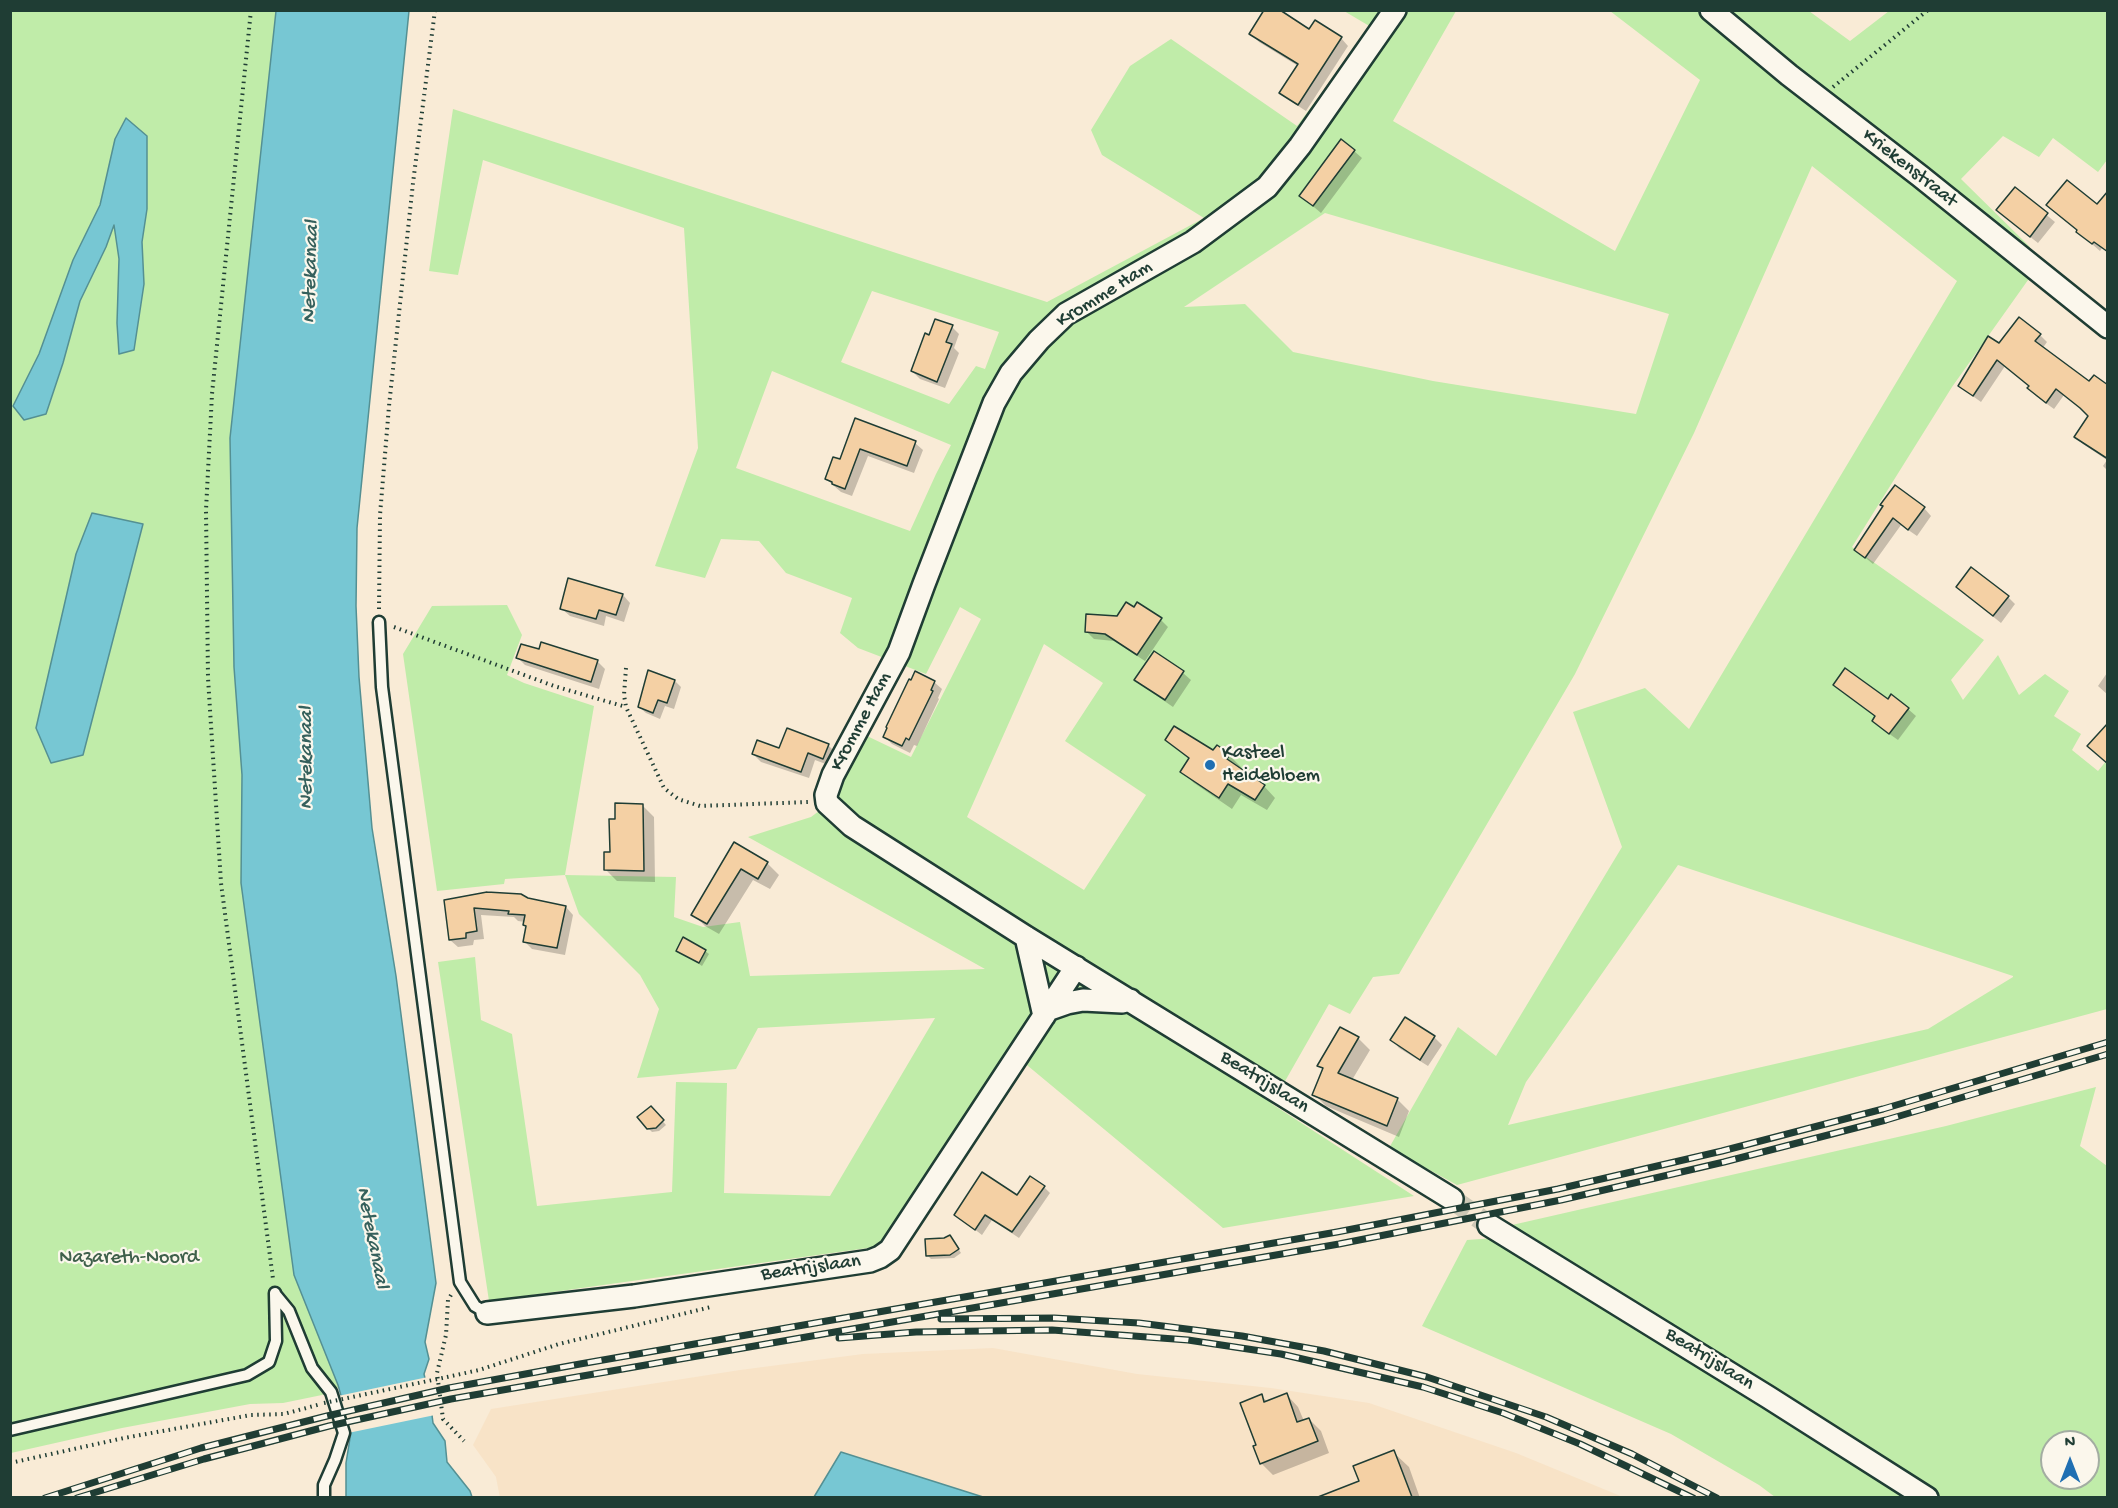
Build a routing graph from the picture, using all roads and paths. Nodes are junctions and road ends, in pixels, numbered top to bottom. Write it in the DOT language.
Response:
graph roads {
  1 [pos="251,10"];
  2 [pos="435,10"];
  3 [pos="1395,10"];
  4 [pos="1711,10"];
  5 [pos="1928,10"];
  6 [pos="1818,98"];
  7 [pos="2108,327"];
  8 [pos="379,622"];
  9 [pos="626,668"];
  10 [pos="626,707"];
  11 [pos="826,803"];
  12 [pos="1026,937"];
  13 [pos="1076,967"];
  14 [pos="1130,999"];
  15 [pos="1045,1013"];
  16 [pos="1452,1199"];
  17 [pos="1489,1225"];
  18 [pos="460,1282"];
  19 [pos="275,1293"];
  20 [pos="719,1305"];
  21 [pos="488,1313"];
  22 [pos="10,1430"];
  23 [pos="464,1441"];
  24 [pos="10,1463"];
  25 [pos="324,1497"];
  26 [pos="1927,1497"];
  1 -- 19 [label="path"];
  2 -- 8 [label="path"];
  3 -- 11 [label="street, Kromme Ham"];
  4 -- 6 [label="street, Kriekenstraat"];
  5 -- 6 [label="path"];
  6 -- 7 [label="street, Kriekenstraat"];
  8 -- 10 [label="path"];
  8 -- 18 [label="lane"];
  9 -- 10 [label="path"];
  10 -- 11 [label="path"];
  11 -- 12 [label="street, Beatrijslaan"];
  12 -- 13 [label="street, Beatrijslaan"];
  12 -- 15 [label="street"];
  13 -- 14 [label="street, Beatrijslaan"];
  13 -- 15 [label="street, Beatrijslaan"];
  14 -- 15 [label="street"];
  14 -- 16 [label="street, Beatrijslaan"];
  15 -- 21 [label="street, Beatrijslaan"];
  17 -- 26 [label="street, Beatrijslaan"];
  18 -- 21 [label="lane"];
  18 -- 23 [label="path"];
  19 -- 22 [label="lane"];
  19 -- 25 [label="lane"];
  20 -- 24 [label="path, bridge"];
}
